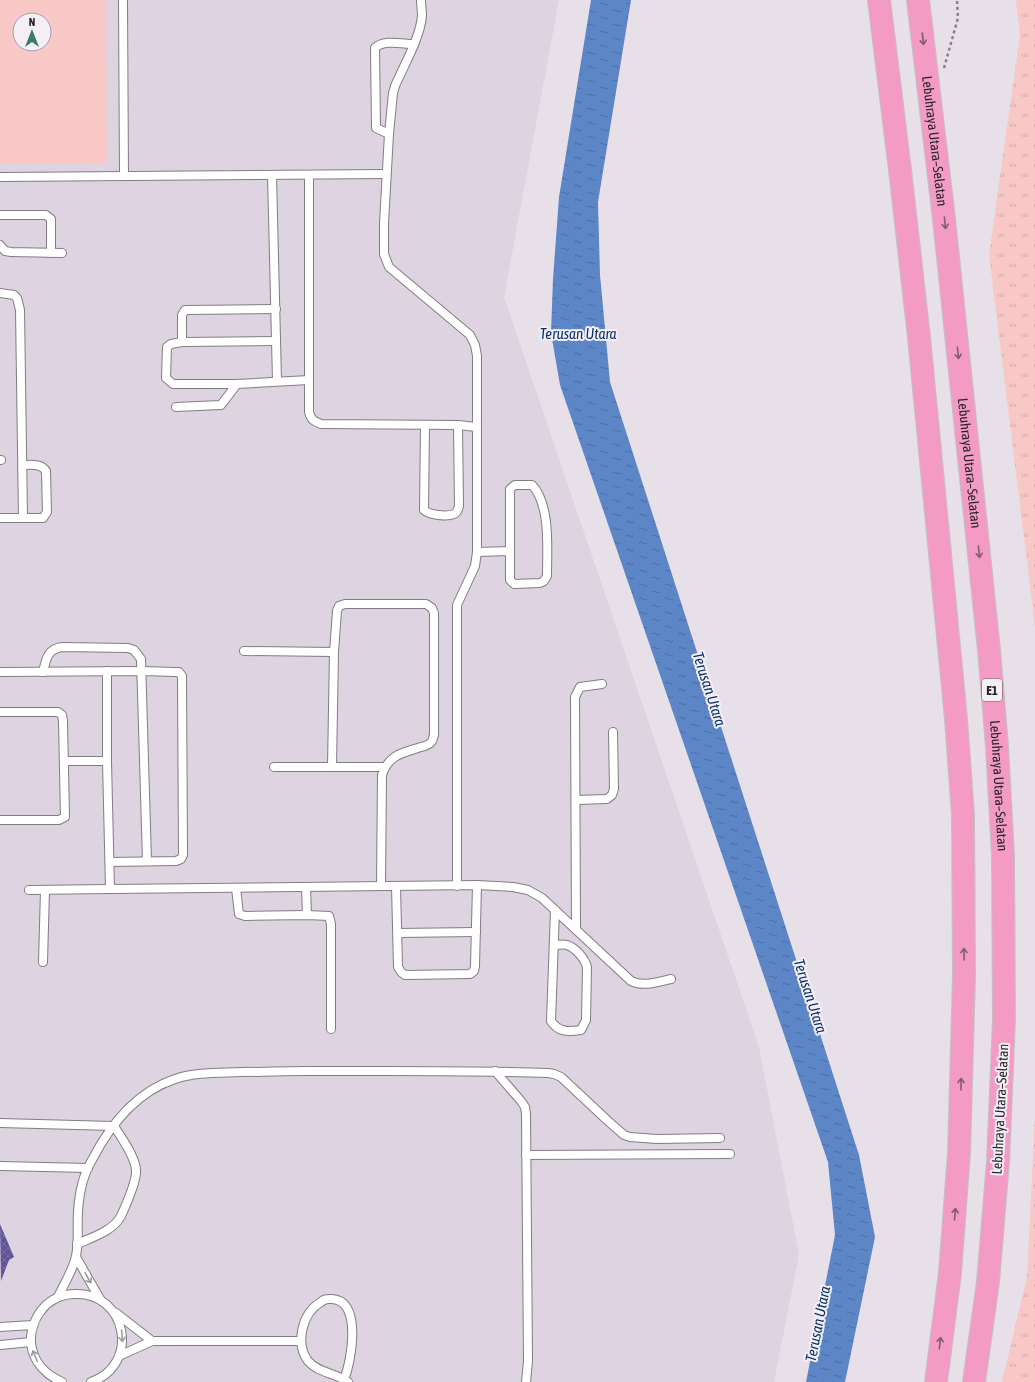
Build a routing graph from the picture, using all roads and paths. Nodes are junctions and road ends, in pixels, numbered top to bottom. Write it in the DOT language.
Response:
graph roads {
  1 [pos="123,0"];
  2 [pos="421,0"];
  3 [pos="879,0"];
  4 [pos="918,0"];
  5 [pos="413,44"];
  6 [pos="389,134"];
  7 [pos="386,174"];
  8 [pos="272,175"];
  9 [pos="308,175"];
  10 [pos="124,176"];
  11 [pos="0,177"];
  12 [pos="0,215"];
  13 [pos="0,245"];
  14 [pos="51,253"];
  15 [pos="62,254"];
  16 [pos="0,293"];
  17 [pos="276,309"];
  18 [pos="276,341"];
  19 [pos="182,342"];
  20 [pos="309,380"];
  21 [pos="278,381"];
  22 [pos="237,384"];
  23 [pos="176,407"];
  24 [pos="425,425"];
  25 [pos="458,425"];
  26 [pos="476,427"];
  27 [pos="23,465"];
  28 [pos="0,518"];
  29 [pos="23,518"];
  30 [pos="510,551"];
  31 [pos="478,552"];
  32 [pos="244,652"];
  33 [pos="334,652"];
  34 [pos="143,670"];
  35 [pos="107,671"];
  36 [pos="0,672"];
  37 [pos="43,672"];
  38 [pos="602,684"];
  39 [pos="0,712"];
  40 [pos="613,732"];
  41 [pos="64,760"];
  42 [pos="107,761"];
  43 [pos="274,766"];
  44 [pos="332,766"];
  45 [pos="385,767"];
  46 [pos="576,800"];
  47 [pos="0,820"];
  48 [pos="147,861"];
  49 [pos="110,862"];
  50 [pos="477,885"];
  51 [pos="381,886"];
  52 [pos="396,886"];
  53 [pos="457,886"];
  54 [pos="306,887"];
  55 [pos="236,888"];
  56 [pos="110,889"];
  57 [pos="29,890"];
  58 [pos="45,890"];
  59 [pos="555,910"];
  60 [pos="307,915"];
  61 [pos="576,929"];
  62 [pos="476,932"];
  63 [pos="398,933"];
  64 [pos="554,945"];
  65 [pos="43,962"];
  66 [pos="671,979"];
  67 [pos="331,1029"];
  68 [pos="495,1071"];
  69 [pos="0,1123"];
  70 [pos="114,1126"];
  71 [pos="720,1138"];
  72 [pos="730,1154"];
  73 [pos="526,1155"];
  74 [pos="0,1166"];
  75 [pos="88,1168"];
  76 [pos="78,1244"];
  77 [pos="76,1258"];
  78 [pos="58,1297"];
  79 [pos="100,1299"];
  80 [pos="112,1310"];
  81 [pos="33,1324"];
  82 [pos="0,1327"];
  83 [pos="152,1341"];
  84 [pos="301,1341"];
  85 [pos="31,1342"];
  86 [pos="0,1344"];
  87 [pos="119,1356"];
  88 [pos="94,1381"];
  89 [pos="346,1381"];
  90 [pos="62,1382"];
  91 [pos="526,1382"];
  92 [pos="936,1382"];
  93 [pos="974,1382"];
  1 -- 10 [label="lane"];
  2 -- 5 [label="lane"];
  92 -- 3 [label="highway, one-way"];
  4 -- 93 [label="highway, Lebuhraya Utara–Selatan / E1, one-way"];
  5 -- 6 [label="lane"];
  5 -- 6 [label="lane"];
  6 -- 7 [label="lane"];
  7 -- 9 [label="lane"];
  7 -- 26 [label="lane"];
  8 -- 9 [label="lane"];
  8 -- 10 [label="lane"];
  8 -- 17 [label="lane"];
  9 -- 20 [label="lane"];
  10 -- 11 [label="lane"];
  12 -- 14 [label="lane"];
  13 -- 14 [label="lane"];
  14 -- 15 [label="lane"];
  16 -- 27 [label="lane"];
  17 -- 18 [label="lane"];
  17 -- 19 [label="lane"];
  18 -- 19 [label="lane"];
  18 -- 21 [label="lane"];
  19 -- 22 [label="lane"];
  20 -- 21 [label="lane"];
  20 -- 24 [label="lane"];
  21 -- 22 [label="lane"];
  22 -- 23 [label="lane"];
  24 -- 25 [label="lane"];
  24 -- 25 [label="lane"];
  25 -- 26 [label="lane"];
  26 -- 31 [label="lane"];
  27 -- 29 [label="lane"];
  27 -- 29 [label="lane"];
  28 -- 29 [label="lane"];
  30 -- 30 [label="lane"];
  30 -- 31 [label="lane"];
  31 -- 53 [label="lane"];
  32 -- 33 [label="lane"];
  33 -- 44 [label="lane"];
  33 -- 45 [label="lane"];
  34 -- 35 [label="lane"];
  34 -- 37 [label="lane"];
  34 -- 48 [label="lane"];
  34 -- 48 [label="lane"];
  35 -- 37 [label="lane"];
  35 -- 42 [label="lane"];
  36 -- 37 [label="lane"];
  38 -- 46 [label="lane"];
  39 -- 41 [label="lane"];
  40 -- 46 [label="lane"];
  41 -- 42 [label="lane"];
  41 -- 47 [label="lane"];
  42 -- 49 [label="lane"];
  43 -- 44 [label="lane"];
  44 -- 45 [label="lane"];
  45 -- 51 [label="lane"];
  46 -- 61 [label="lane"];
  48 -- 49 [label="lane"];
  49 -- 56 [label="lane"];
  50 -- 53 [label="lane"];
  50 -- 59 [label="lane"];
  50 -- 62 [label="lane"];
  51 -- 52 [label="lane"];
  51 -- 54 [label="lane"];
  52 -- 53 [label="lane"];
  52 -- 63 [label="lane"];
  54 -- 55 [label="lane"];
  54 -- 60 [label="lane"];
  55 -- 56 [label="lane"];
  55 -- 60 [label="lane"];
  56 -- 58 [label="lane"];
  57 -- 58 [label="lane"];
  58 -- 65 [label="lane"];
  59 -- 61 [label="lane"];
  59 -- 64 [label="lane"];
  60 -- 67 [label="lane"];
  61 -- 66 [label="lane"];
  62 -- 63 [label="lane"];
  62 -- 63 [label="lane"];
  64 -- 64 [label="lane"];
  68 -- 70 [label="lane"];
  68 -- 71 [label="lane"];
  68 -- 73 [label="lane"];
  69 -- 70 [label="lane"];
  70 -- 75 [label="lane"];
  70 -- 76 [label="lane"];
  72 -- 73 [label="lane"];
  73 -- 91 [label="lane"];
  74 -- 75 [label="lane"];
  75 -- 76 [label="lane"];
  76 -- 77 [label="lane"];
  77 -- 78 [label="lane"];
  77 -- 79 [label="lane, one-way"];
  78 -- 79 [label="lane"];
  78 -- 81 [label="lane"];
  79 -- 80 [label="lane"];
  80 -- 83 [label="lane"];
  80 -- 87 [label="lane, one-way"];
  81 -- 82 [label="lane"];
  81 -- 85 [label="lane"];
  83 -- 84 [label="lane"];
  83 -- 87 [label="lane"];
  84 -- 89 [label="lane"];
  84 -- 89 [label="lane"];
  85 -- 86 [label="lane"];
  90 -- 85 [label="lane, one-way"];
  87 -- 88 [label="lane"];
}
